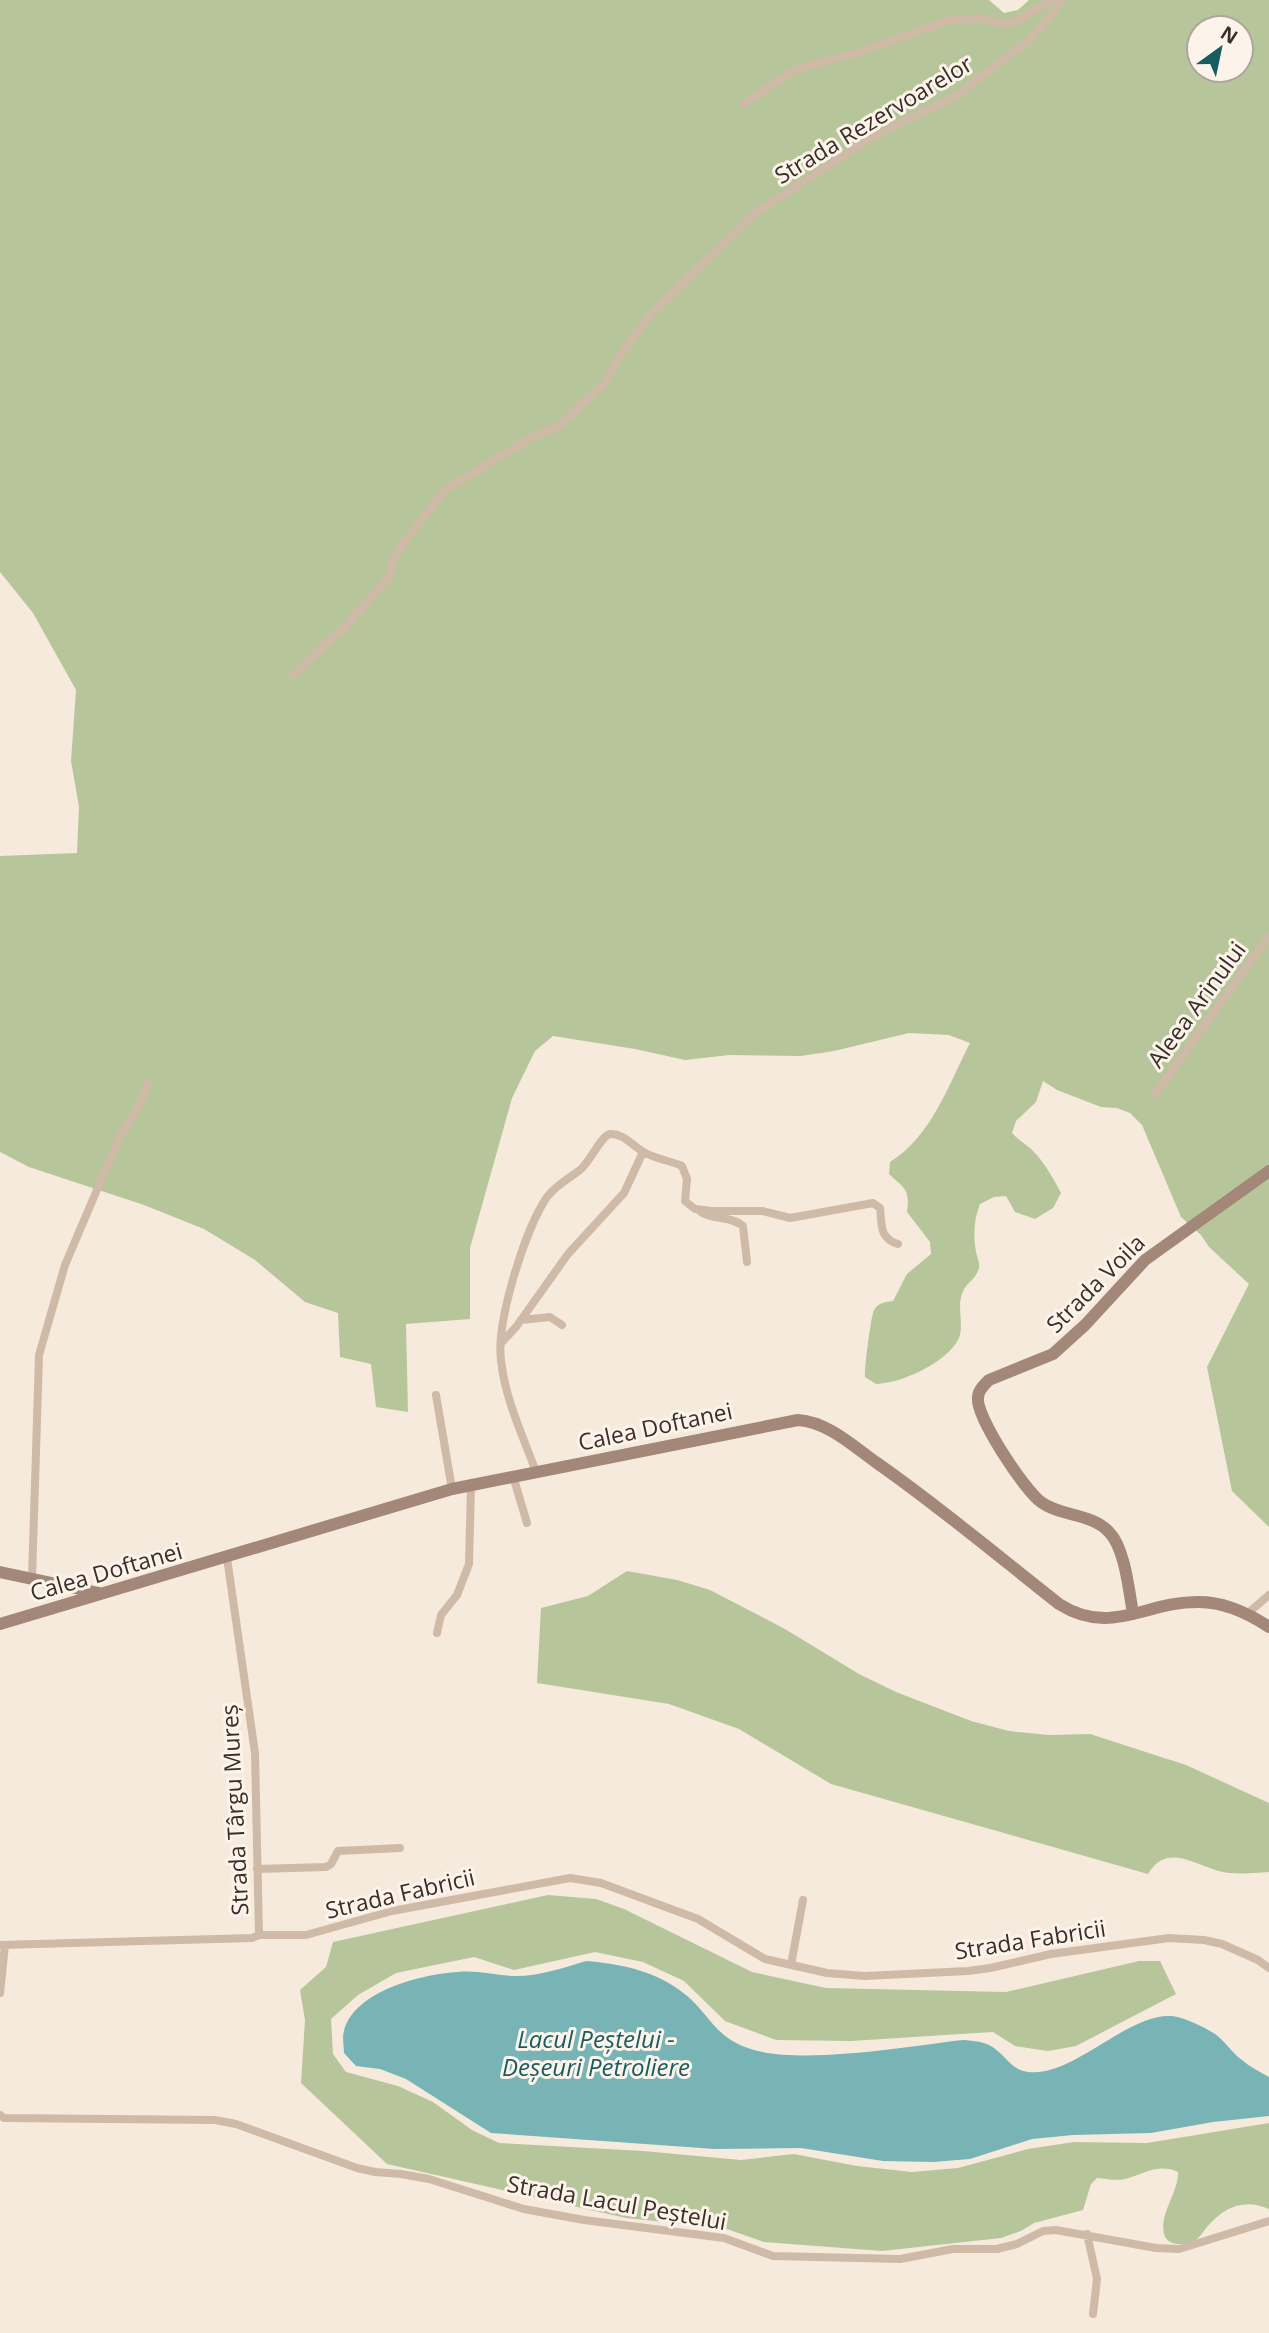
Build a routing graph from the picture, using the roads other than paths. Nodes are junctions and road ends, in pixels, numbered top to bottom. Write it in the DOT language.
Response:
graph roads {
  1 [pos="1051,0"];
  2 [pos="1061,0"];
  3 [pos="744,104"];
  4 [pos="293,675"];
  5 [pos="1269,936"];
  6 [pos="148,1083"];
  7 [pos="1156,1094"];
  8 [pos="643,1152"];
  9 [pos="1269,1171"];
  10 [pos="695,1209"];
  11 [pos="898,1244"];
  12 [pos="747,1262"];
  13 [pos="521,1320"];
  14 [pos="562,1325"];
  15 [pos="501,1343"];
  16 [pos="436,1395"];
  17 [pos="536,1472"];
  18 [pos="513,1476"];
  19 [pos="471,1485"];
  20 [pos="452,1489"];
  21 [pos="527,1522"];
  22 [pos="227,1558"];
  23 [pos="0,1572"];
  24 [pos="32,1579"];
  25 [pos="103,1594"];
  26 [pos="1269,1595"];
  27 [pos="1133,1614"];
  28 [pos="1247,1614"];
  29 [pos="0,1624"];
  30 [pos="1269,1627"];
  31 [pos="437,1633"];
  32 [pos="400,1848"];
  33 [pos="257,1869"];
  34 [pos="803,1900"];
  35 [pos="259,1935"];
  36 [pos="2,1945"];
  37 [pos="790,1965"];
  38 [pos="1269,1968"];
  39 [pos="0,1993"];
  40 [pos="0,2115"];
  41 [pos="1269,2221"];
  42 [pos="1087,2234"];
  43 [pos="1093,2314"];
  1 -- 3 [label="street, Strada Rezervoarelor"];
  2 -- 4 [label="street, Strada Rezervoarelor"];
  5 -- 7 [label="street, Aleea Arinului"];
  6 -- 24 [label="street"];
  8 -- 10 [label="street"];
  8 -- 13 [label="street"];
  8 -- 15 [label="street"];
  9 -- 27 [label="main road, Strada Voila"];
  10 -- 11 [label="street"];
  10 -- 12 [label="street"];
  13 -- 14 [label="street"];
  13 -- 15 [label="street"];
  15 -- 17 [label="street"];
  16 -- 20 [label="street"];
  17 -- 18 [label="main road, Calea Doftanei"];
  17 -- 27 [label="main road, Calea Doftanei"];
  18 -- 19 [label="main road, Calea Doftanei"];
  18 -- 21 [label="street"];
  19 -- 20 [label="main road, Calea Doftanei"];
  19 -- 31 [label="street"];
  20 -- 22 [label="main road, Calea Doftanei"];
  22 -- 25 [label="main road, Calea Doftanei"];
  22 -- 33 [label="street, Strada Târgu Mureș"];
  23 -- 24 [label="main road"];
  24 -- 25 [label="main road"];
  25 -- 29 [label="main road, Calea Doftanei"];
  26 -- 28 [label="street"];
  27 -- 28 [label="main road, Calea Doftanei"];
  28 -- 30 [label="main road, Calea Doftanei"];
  32 -- 33 [label="street"];
  33 -- 35 [label="street, Strada Târgu Mureș"];
  34 -- 37 [label="street"];
  35 -- 36 [label="street, Strada Fabricii"];
  35 -- 37 [label="street, Strada Fabricii"];
  36 -- 39 [label="street"];
  37 -- 38 [label="street, Strada Fabricii"];
  40 -- 42 [label="street, Strada Lacul Peștelui"];
  41 -- 42 [label="street, Strada Lacul Peștelui"];
  42 -- 43 [label="street"];
}
